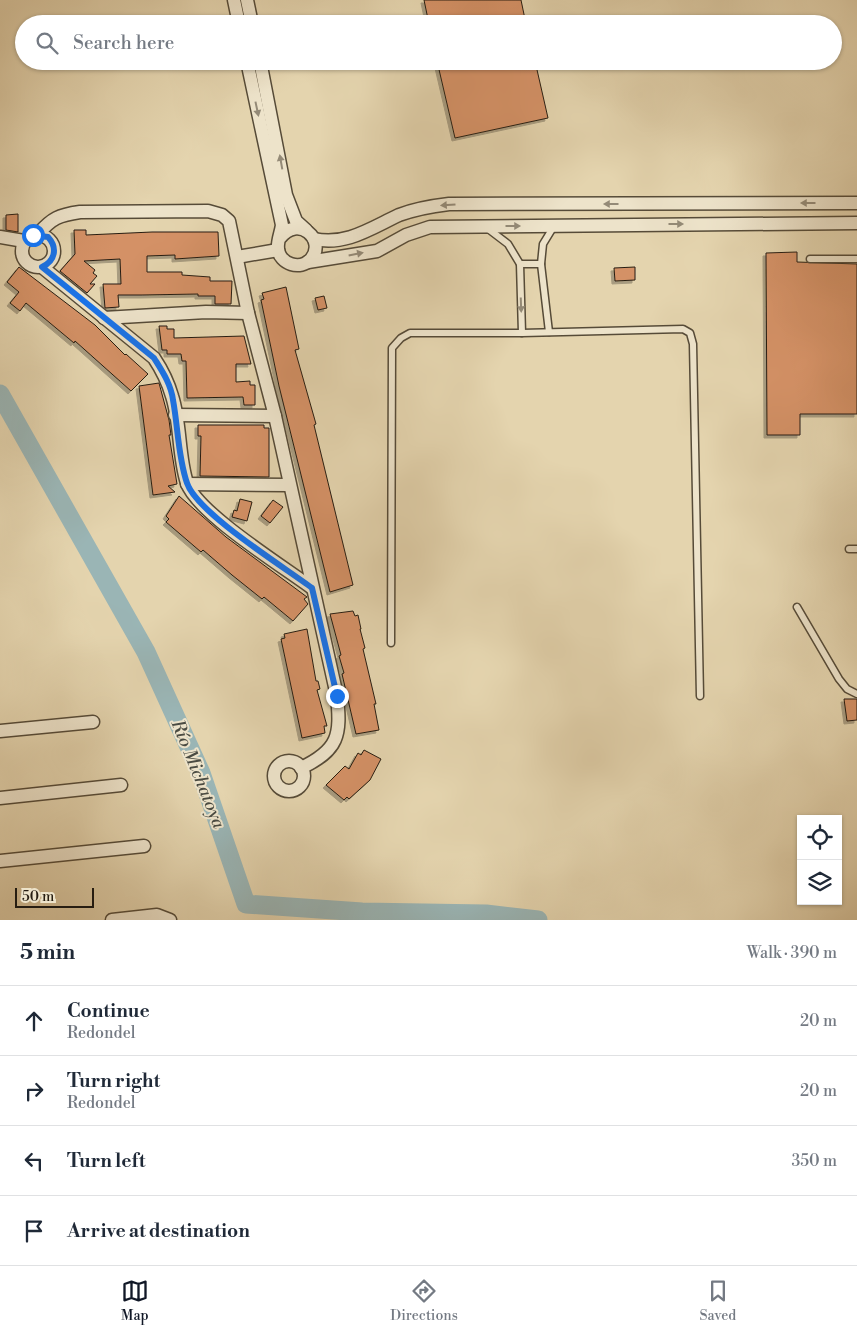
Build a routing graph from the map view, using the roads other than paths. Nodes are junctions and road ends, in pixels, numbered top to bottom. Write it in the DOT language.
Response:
graph roads {
  1 [pos="234,0"];
  2 [pos="247,0"];
  3 [pos="237,15"];
  4 [pos="250,15"];
  5 [pos="249,70"];
  6 [pos="262,70"];
  7 [pos="857,203"];
  8 [pos="857,223"];
  9 [pos="484,226"];
  10 [pos="554,226"];
  11 [pos="38,234"];
  12 [pos="310,235"];
  13 [pos="0,236"];
  14 [pos="24,241"];
  15 [pos="279,244"];
  16 [pos="237,257"];
  17 [pos="810,259"];
  18 [pos="857,259"];
  19 [pos="308,262"];
  20 [pos="520,264"];
  21 [pos="541,264"];
  22 [pos="42,267"];
  23 [pos="248,313"];
  24 [pos="104,318"];
  25 [pos="549,332"];
  26 [pos="522,333"];
  27 [pos="175,415"];
  28 [pos="275,416"];
  29 [pos="187,484"];
  30 [pos="289,485"];
  31 [pos="849,549"];
  32 [pos="857,549"];
  33 [pos="312,588"];
  34 [pos="797,607"];
  35 [pos="392,643"];
  36 [pos="857,694"];
  37 [pos="700,696"];
  38 [pos="93,722"];
  39 [pos="0,731"];
  40 [pos="301,768"];
  41 [pos="121,785"];
  42 [pos="0,798"];
  43 [pos="144,846"];
  44 [pos="0,861"];
  45 [pos="112,920"];
  46 [pos="170,920"];
  1 -- 3 [label="street"];
  2 -- 4 [label="street"];
  5 -- 15 [label="street, one-way"];
  12 -- 6 [label="street, one-way"];
  7 -- 12 [label="street, one-way"];
  10 -- 8 [label="street, one-way"];
  9 -- 10 [label="street, one-way"];
  19 -- 9 [label="street, one-way"];
  9 -- 20 [label="lane"];
  10 -- 21 [label="lane"];
  11 -- 14 [label="street"];
  11 -- 16 [label="street"];
  11 -- 22 [label="street"];
  12 -- 15 [label="street"];
  12 -- 19 [label="street"];
  13 -- 14 [label="street"];
  14 -- 22 [label="street"];
  15 -- 16 [label="street"];
  15 -- 19 [label="street"];
  16 -- 23 [label="street"];
  17 -- 18 [label="lane"];
  20 -- 21 [label="lane"];
  20 -- 26 [label="lane, one-way"];
  21 -- 25 [label="lane"];
  22 -- 24 [label="street"];
  23 -- 24 [label="street"];
  23 -- 28 [label="street"];
  24 -- 27 [label="street"];
  25 -- 26 [label="lane"];
  25 -- 37 [label="lane"];
  26 -- 35 [label="lane"];
  27 -- 28 [label="street"];
  27 -- 29 [label="street"];
  28 -- 30 [label="street"];
  29 -- 30 [label="street"];
  29 -- 33 [label="street"];
  30 -- 33 [label="street"];
  31 -- 32 [label="lane"];
  33 -- 40 [label="street"];
  34 -- 36 [label="lane"];
  38 -- 39 [label="street"];
  41 -- 42 [label="street"];
  43 -- 44 [label="street"];
  45 -- 46 [label="street"];
}
